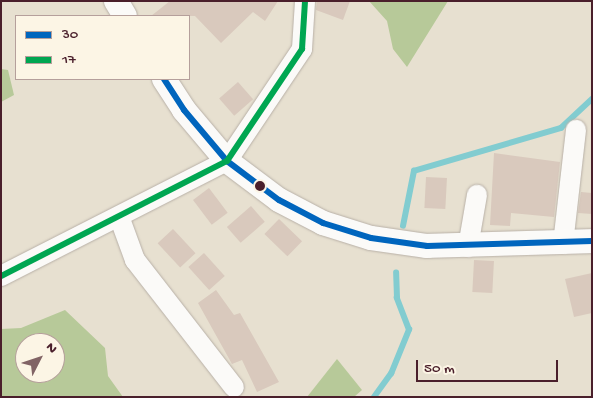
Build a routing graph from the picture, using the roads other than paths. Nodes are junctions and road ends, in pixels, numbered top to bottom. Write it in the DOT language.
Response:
graph roads {
  1 [pos="116,1"];
  2 [pos="305,1"];
  3 [pos="125,15"];
  4 [pos="165,80"];
  5 [pos="576,130"];
  6 [pos="227,161"];
  7 [pos="477,195"];
  8 [pos="120,219"];
  9 [pos="592,241"];
  10 [pos="563,244"];
  11 [pos="468,247"];
  12 [pos="1,276"];
  13 [pos="234,387"];
  1 -- 3 [label="street"];
  2 -- 6 [label="street"];
  4 -- 6 [label="street"];
  5 -- 10 [label="street"];
  6 -- 8 [label="street"];
  6 -- 11 [label="street"];
  7 -- 11 [label="street"];
  8 -- 12 [label="street"];
  8 -- 13 [label="street"];
  9 -- 10 [label="street"];
  10 -- 11 [label="street"];
}
